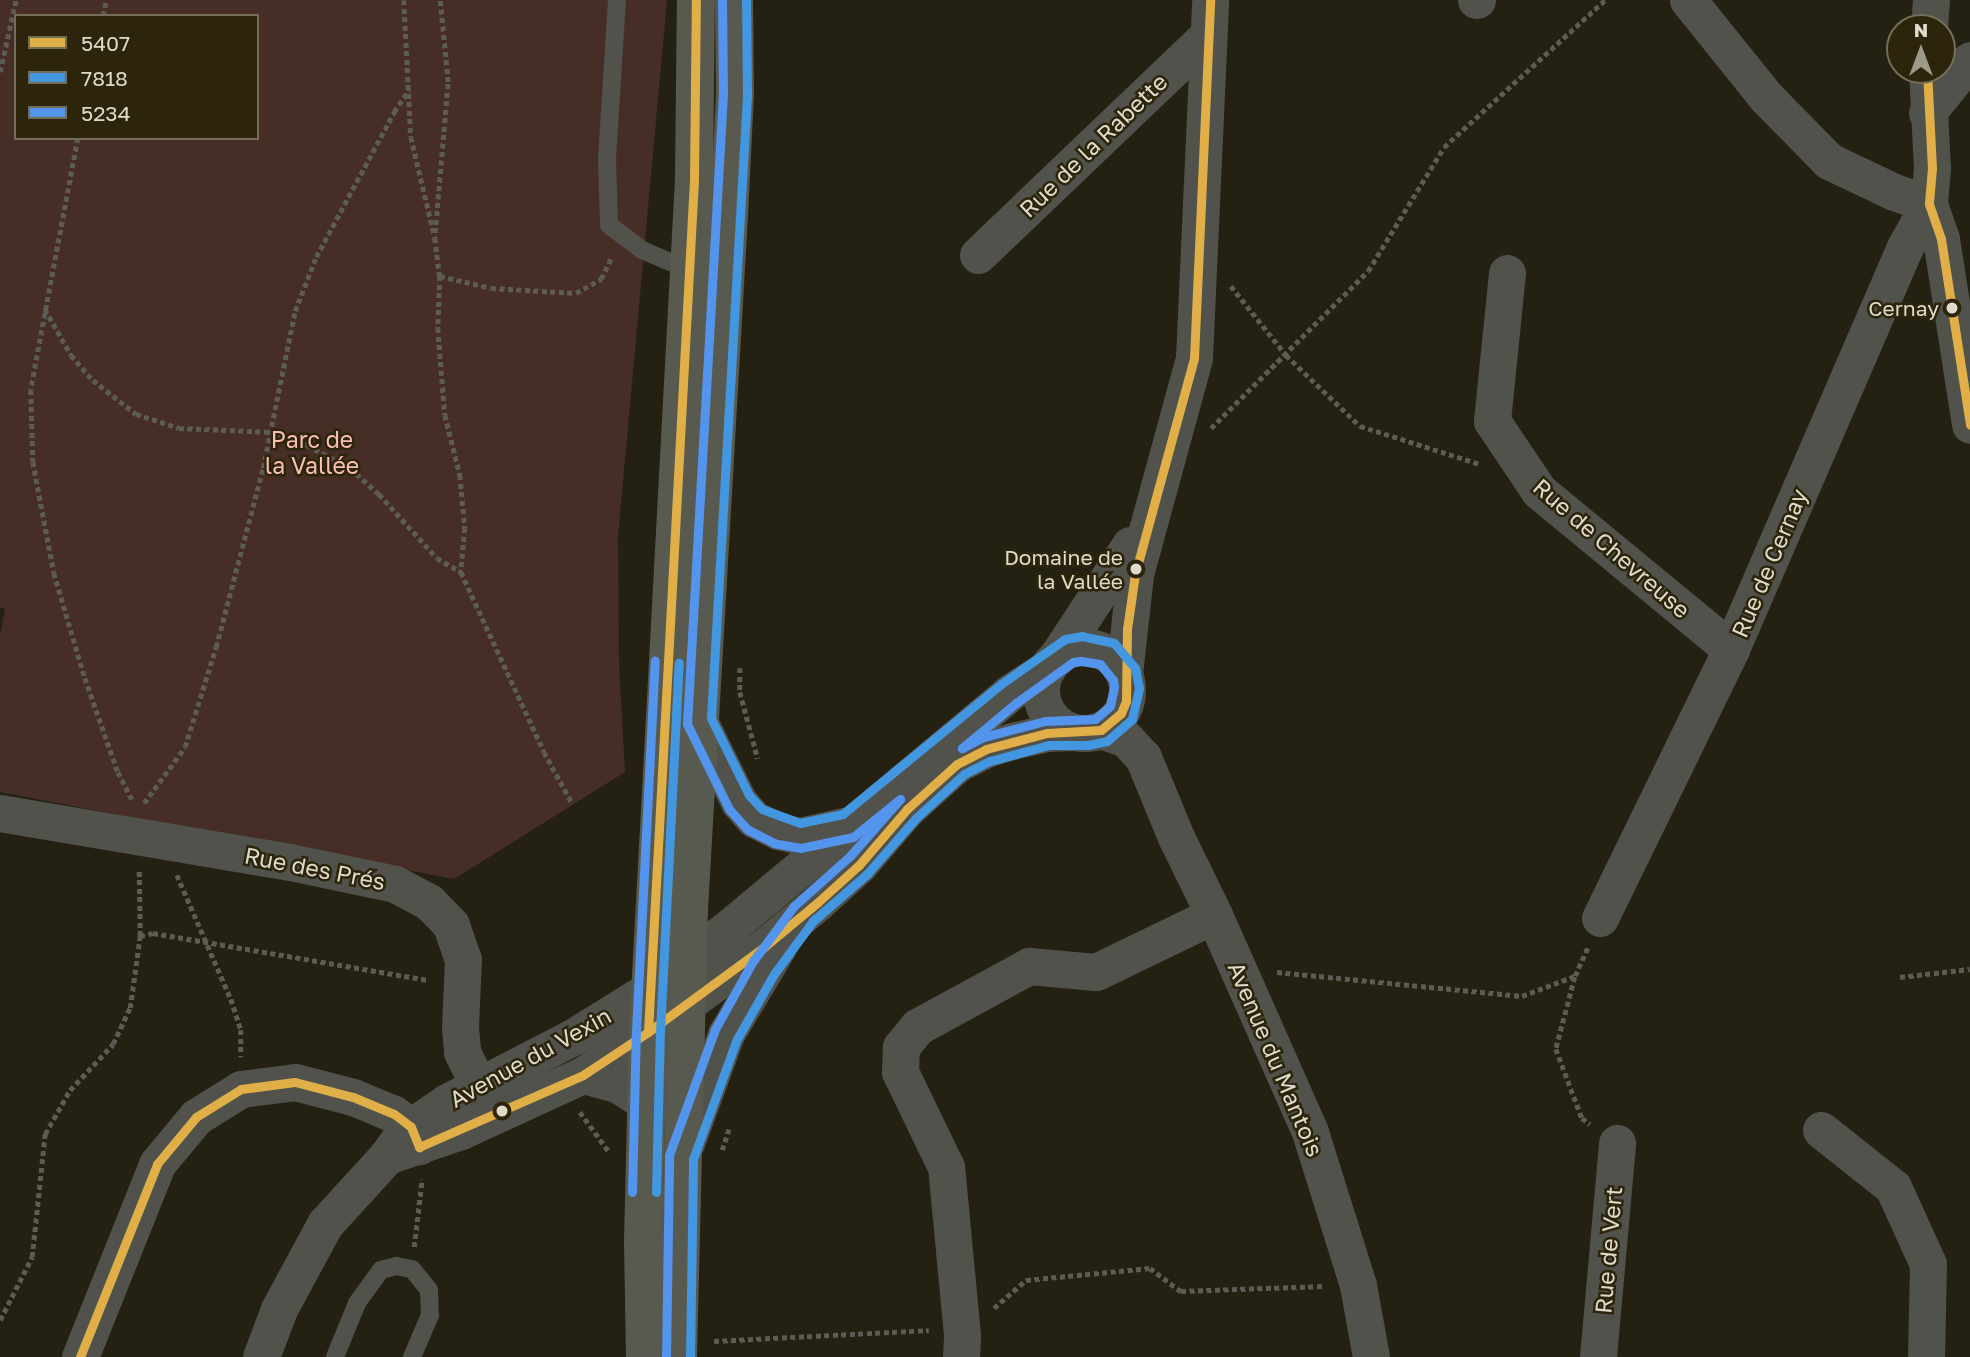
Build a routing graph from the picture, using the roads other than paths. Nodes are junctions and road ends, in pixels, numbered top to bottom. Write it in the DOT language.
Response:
graph roads {
  1 [pos="617,0"];
  2 [pos="696,0"];
  3 [pos="734,0"];
  4 [pos="1688,0"];
  5 [pos="1209,18"];
  6 [pos="1970,60"];
  7 [pos="1927,84"];
  8 [pos="1927,113"];
  9 [pos="1929,204"];
  10 [pos="978,255"];
  11 [pos="689,270"];
  12 [pos="1507,273"];
  13 [pos="1970,425"];
  14 [pos="1157,498"];
  15 [pos="1731,649"];
  16 [pos="1052,663"];
  17 [pos="1126,681"];
  18 [pos="699,721"];
  19 [pos="1087,731"];
  20 [pos="1150,772"];
  21 [pos="0,813"];
  22 [pos="849,825"];
  23 [pos="804,913"];
  24 [pos="1214,915"];
  25 [pos="1601,918"];
  26 [pos="688,959"];
  27 [pos="650,989"];
  28 [pos="686,1004"];
  29 [pos="648,1032"];
  30 [pos="573,1079"];
  31 [pos="487,1101"];
  32 [pos="646,1103"];
  33 [pos="1821,1130"];
  34 [pos="413,1142"];
  35 [pos="1617,1143"];
  36 [pos="681,1157"];
  37 [pos="970,1350"];
  38 [pos="83,1356"];
  39 [pos="261,1357"];
  40 [pos="335,1357"];
  41 [pos="412,1357"];
  42 [pos="645,1357"];
  43 [pos="678,1357"];
  44 [pos="1371,1357"];
  45 [pos="1598,1357"];
  46 [pos="1926,1357"];
  1 -- 11 [label="lane"];
  2 -- 11 [label="main road"];
  3 -- 18 [label="main road"];
  4 -- 9 [label="street"];
  5 -- 10 [label="street, Rue de la Rabette"];
  5 -- 14 [label="street"];
  6 -- 8 [label="street"];
  7 -- 8 [label="street"];
  8 -- 9 [label="street"];
  9 -- 13 [label="street"];
  9 -- 15 [label="street, Rue de Cernay"];
  11 -- 27 [label="main road"];
  12 -- 15 [label="street, Rue de Chevreuse"];
  14 -- 16 [label="street"];
  14 -- 17 [label="street"];
  15 -- 25 [label="street, Rue de Cernay"];
  16 -- 17 [label="street"];
  16 -- 19 [label="street"];
  16 -- 22 [label="street, Avenue du Vexin"];
  17 -- 19 [label="street"];
  17 -- 20 [label="street, Avenue du Mantois"];
  18 -- 22 [label="street"];
  18 -- 26 [label="main road"];
  19 -- 20 [label="street, Avenue du Mantois"];
  19 -- 23 [label="street"];
  20 -- 24 [label="street, Avenue du Mantois"];
  21 -- 31 [label="street, Rue des Prés"];
  22 -- 26 [label="street, Avenue du Vexin"];
  23 -- 28 [label="street, Avenue du Vexin"];
  23 -- 36 [label="street"];
  24 -- 37 [label="street"];
  24 -- 44 [label="street, Avenue du Mantois"];
  26 -- 27 [label="street, Avenue du Vexin"];
  26 -- 28 [label="main road"];
  27 -- 29 [label="main road"];
  27 -- 31 [label="street, Avenue du Vexin"];
  28 -- 29 [label="street, Avenue du Vexin"];
  28 -- 36 [label="main road"];
  29 -- 30 [label="street, Avenue du Vexin"];
  29 -- 32 [label="main road"];
  30 -- 31 [label="street, Avenue du Vexin"];
  30 -- 32 [label="street"];
  31 -- 34 [label="street, Avenue du Vexin"];
  32 -- 42 [label="main road"];
  33 -- 46 [label="street"];
  34 -- 38 [label="street"];
  34 -- 39 [label="street, Avenue du Vexin"];
  35 -- 45 [label="street, Rue de Vert"];
  36 -- 43 [label="main road"];
  40 -- 41 [label="lane"];
}
